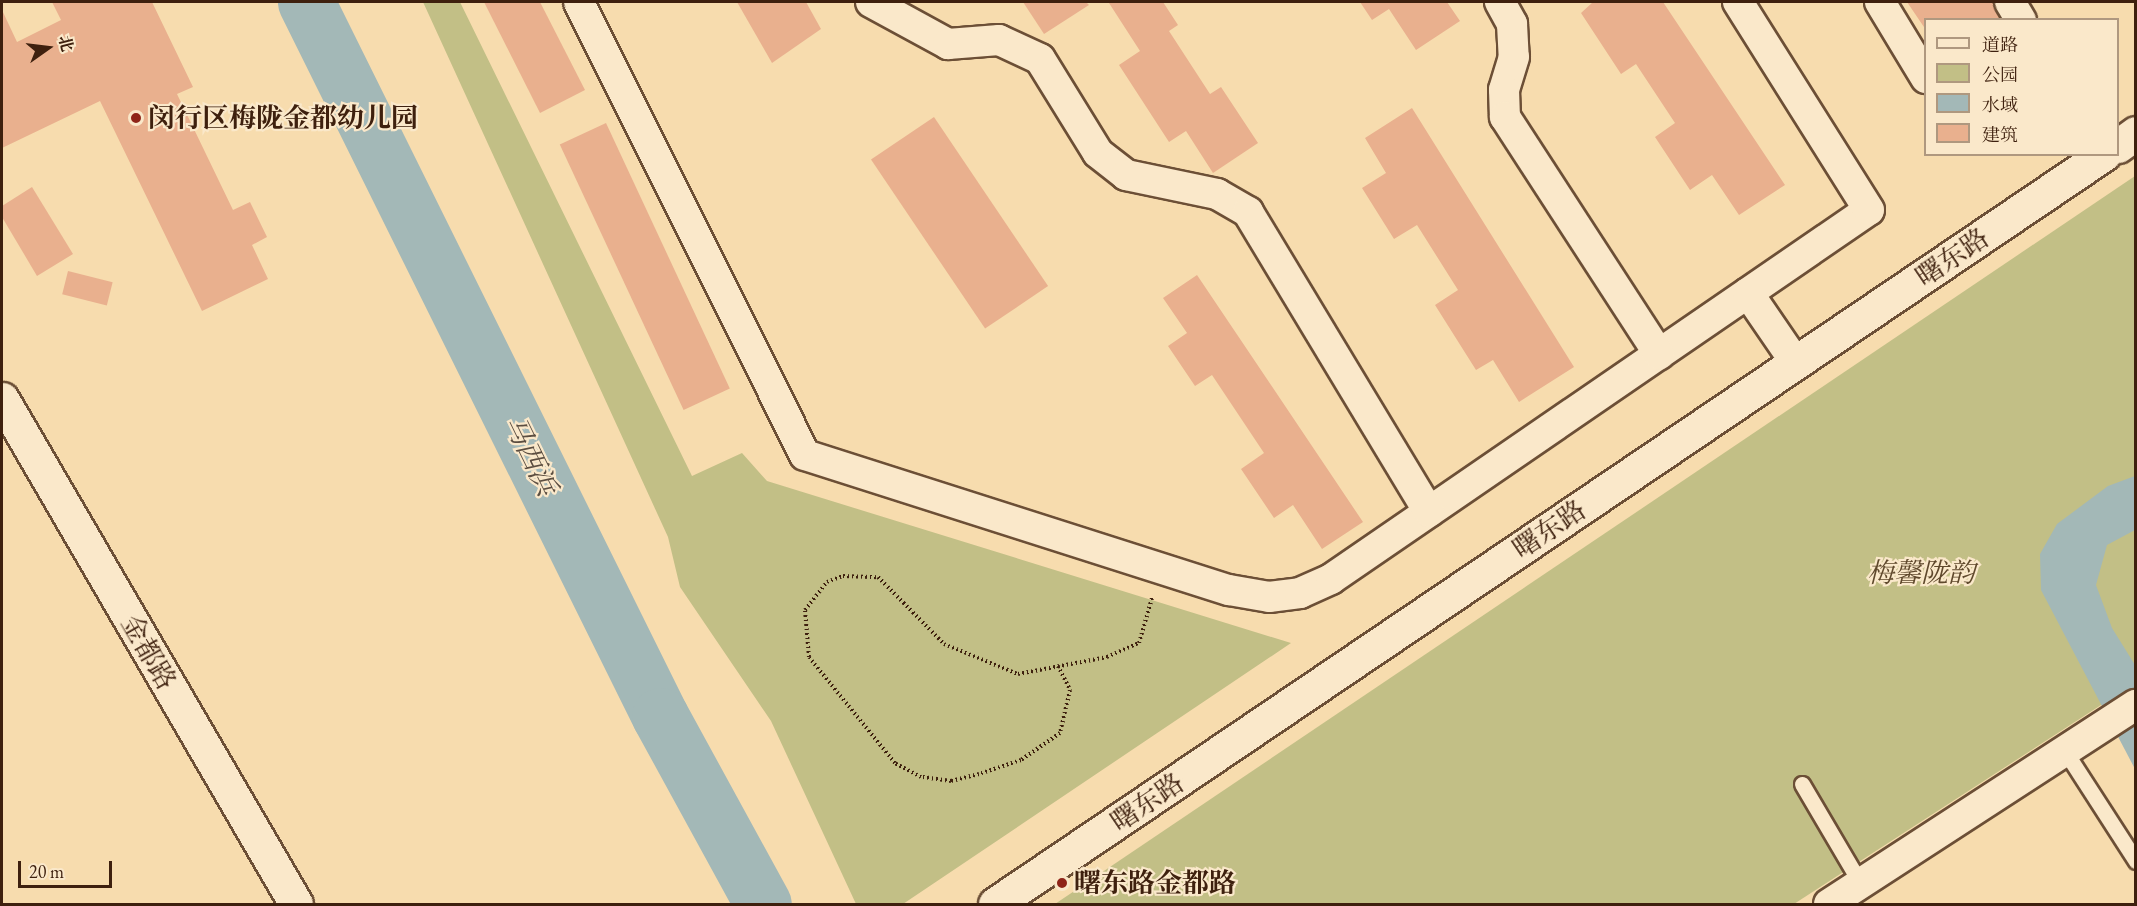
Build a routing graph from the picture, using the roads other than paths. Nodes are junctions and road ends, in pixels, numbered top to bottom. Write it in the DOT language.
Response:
graph roads {
  1 [pos="579,2"];
  2 [pos="871,2"];
  3 [pos="1500,2"];
  4 [pos="1738,2"];
  5 [pos="1880,2"];
  6 [pos="2010,2"];
  7 [pos="2021,18"];
  8 [pos="1924,75"];
  9 [pos="2136,134"];
  10 [pos="2119,145"];
  11 [pos="2101,156"];
  12 [pos="1748,293"];
  13 [pos="1659,354"];
  14 [pos="1796,363"];
  15 [pos="2,399"];
  16 [pos="1429,512"];
  17 [pos="2136,705"];
  18 [pos="2065,751"];
  19 [pos="1802,784"];
  20 [pos="2136,861"];
  21 [pos="1861,884"];
  22 [pos="296,904"];
  23 [pos="994,904"];
  24 [pos="1829,904"];
  1 -- 16 [label="street"];
  2 -- 16 [label="street"];
  3 -- 13 [label="street"];
  4 -- 12 [label="street"];
  5 -- 8 [label="street"];
  6 -- 7 [label="street"];
  9 -- 10 [label="street"];
  11 -- 14 [label="street, 曙东路"];
  12 -- 13 [label="street"];
  12 -- 14 [label="street"];
  13 -- 16 [label="street"];
  14 -- 23 [label="street, 曙东路"];
  15 -- 22 [label="street, 金都路"];
  17 -- 18 [label="street"];
  18 -- 20 [label="lane"];
  18 -- 21 [label="street"];
  19 -- 21 [label="lane"];
  21 -- 24 [label="street"];
}
